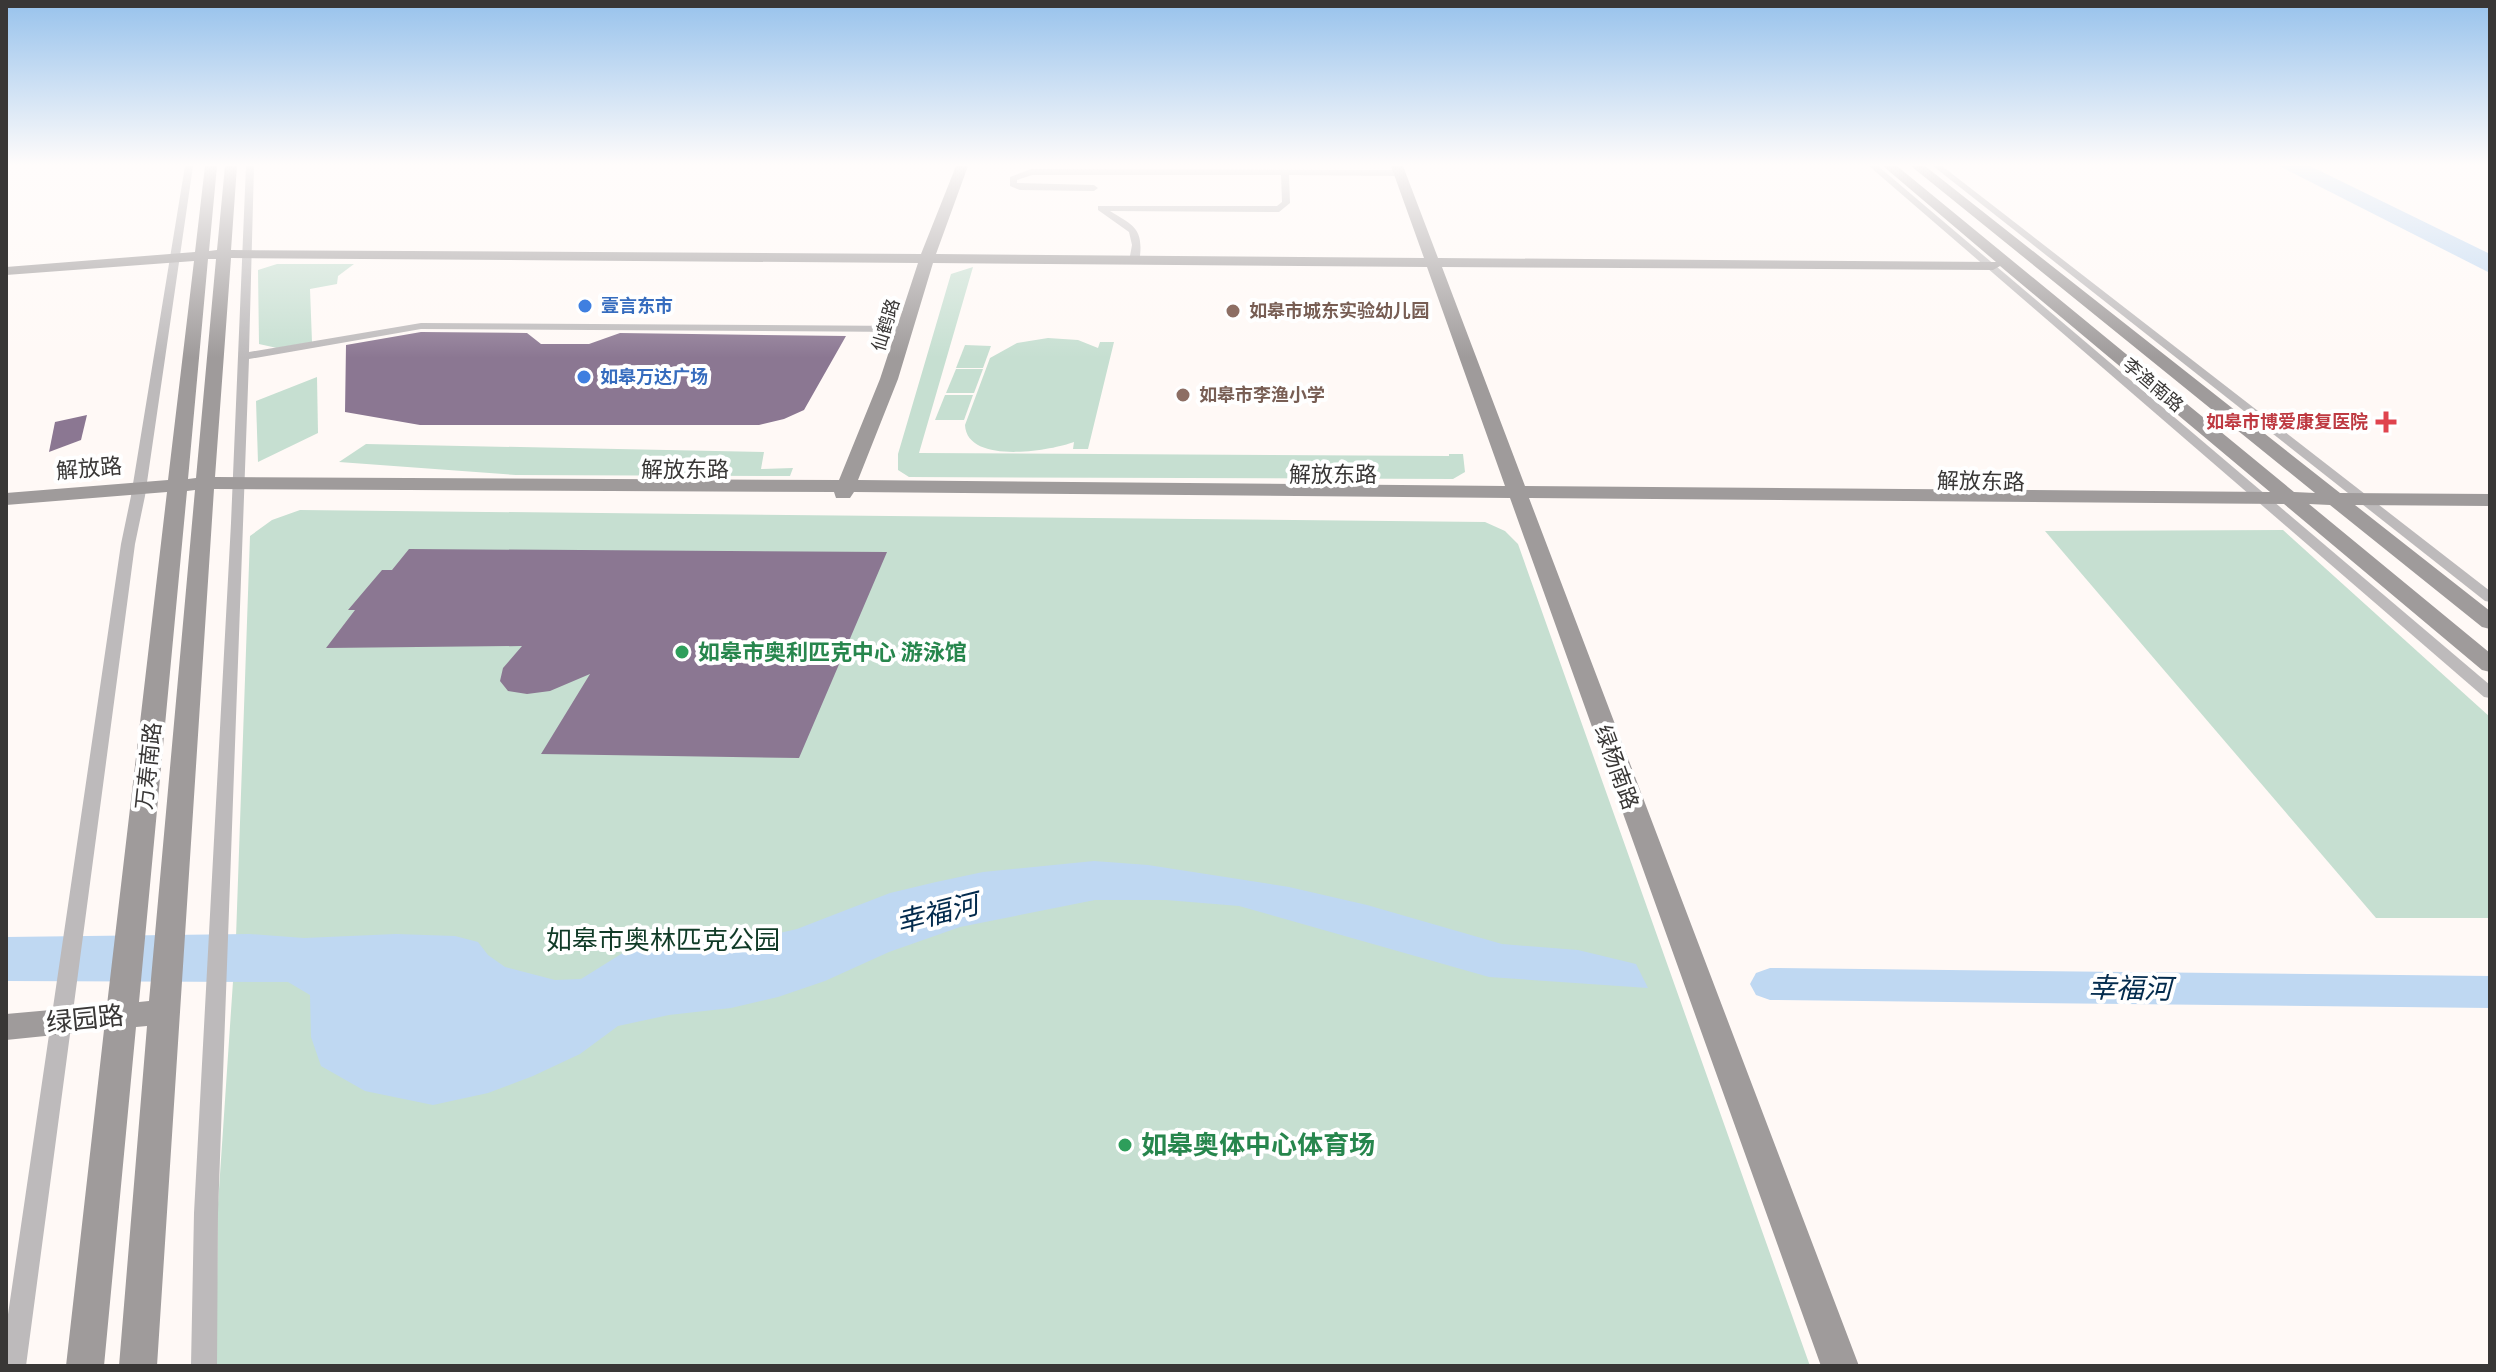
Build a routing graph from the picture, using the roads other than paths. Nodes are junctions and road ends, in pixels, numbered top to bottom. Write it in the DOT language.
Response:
graph roads {
  1 [pos="180,230"];
  2 [pos="206,230"];
  3 [pos="224,230"];
  4 [pos="248,230"];
  5 [pos="943,230"];
  6 [pos="946,230"];
  7 [pos="1135,230"];
  8 [pos="1421,230"];
  9 [pos="1950,230"];
  10 [pos="1963,230"];
  11 [pos="2000,230"];
  12 [pos="2016,230"];
  13 [pos="222,252"];
  14 [pos="247,252"];
  15 [pos="204,253"];
  16 [pos="177,255"];
  17 [pos="935,256"];
  18 [pos="1135,256"];
  19 [pos="1433,260"];
  20 [pos="1991,264"];
  21 [pos="6,270"];
  22 [pos="907,329"];
  23 [pos="245,356"];
  24 [pos="238,486"];
  25 [pos="190,489"];
  26 [pos="854,491"];
  27 [pos="139,492"];
  28 [pos="1519,495"];
  29 [pos="6,499"];
  30 [pos="2490,500"];
  31 [pos="2281,504"];
  32 [pos="2355,504"];
  33 [pos="6,507"];
  34 [pos="2490,510"];
  35 [pos="2490,598"];
  36 [pos="2490,622"];
  37 [pos="2490,665"];
  38 [pos="2490,693"];
  39 [pos="164,1012"];
  40 [pos="122,1014"];
  41 [pos="66,1021"];
  42 [pos="6,1027"];
  43 [pos="13,1366"];
  44 [pos="85,1366"];
  45 [pos="138,1366"];
  46 [pos="204,1366"];
  47 [pos="1840,1366"];
  1 -- 16 [label="street"];
  2 -- 15 [label="street, 万寿南路"];
  3 -- 13 [label="street, 万寿南路"];
  4 -- 14 [label="street"];
  5 -- 17 [label="street, 仙鹤路"];
  6 -- 17 [label="street, 仙鹤路"];
  7 -- 18 [label="street"];
  8 -- 19 [label="street, 绿杨南路"];
  9 -- 20 [label="street"];
  10 -- 31 [label="street, 李渔南路"];
  11 -- 32 [label="street, 李渔南路"];
  12 -- 32 [label="street"];
  13 -- 14 [label="street"];
  13 -- 15 [label="street"];
  13 -- 25 [label="street, 万寿南路"];
  14 -- 17 [label="street"];
  14 -- 23 [label="street"];
  15 -- 16 [label="street"];
  15 -- 25 [label="street, 万寿南路"];
  16 -- 21 [label="street"];
  16 -- 27 [label="street"];
  17 -- 18 [label="street"];
  17 -- 19 [label="street"];
  17 -- 22 [label="street, 仙鹤路"];
  17 -- 26 [label="street, 仙鹤路"];
  18 -- 19 [label="street"];
  19 -- 20 [label="street"];
  19 -- 28 [label="street, 绿杨南路"];
  20 -- 31 [label="street"];
  22 -- 23 [label="street"];
  22 -- 26 [label="street, 仙鹤路"];
  23 -- 24 [label="street"];
  24 -- 25 [label="street, 解放东路"];
  24 -- 26 [label="street, 解放东路"];
  24 -- 46 [label="street"];
  25 -- 27 [label="street, 解放路"];
  25 -- 39 [label="street, 万寿南路"];
  25 -- 40 [label="street, 万寿南路"];
  26 -- 28 [label="street, 解放东路"];
  27 -- 29 [label="street, 解放路"];
  27 -- 33 [label="street, 解放路"];
  27 -- 41 [label="street"];
  28 -- 31 [label="street, 解放东路"];
  28 -- 47 [label="street, 绿杨南路"];
  30 -- 32 [label="street, 解放东路"];
  31 -- 32 [label="street, 解放东路"];
  31 -- 37 [label="street, 李渔南路"];
  31 -- 38 [label="street"];
  32 -- 34 [label="street, 解放东路"];
  32 -- 35 [label="street"];
  32 -- 36 [label="street, 李渔南路"];
  39 -- 40 [label="street, 绿园路"];
  39 -- 45 [label="street, 万寿南路"];
  40 -- 41 [label="street, 绿园路"];
  40 -- 44 [label="street, 万寿南路"];
  41 -- 42 [label="street, 绿园路"];
  41 -- 43 [label="street"];
}
